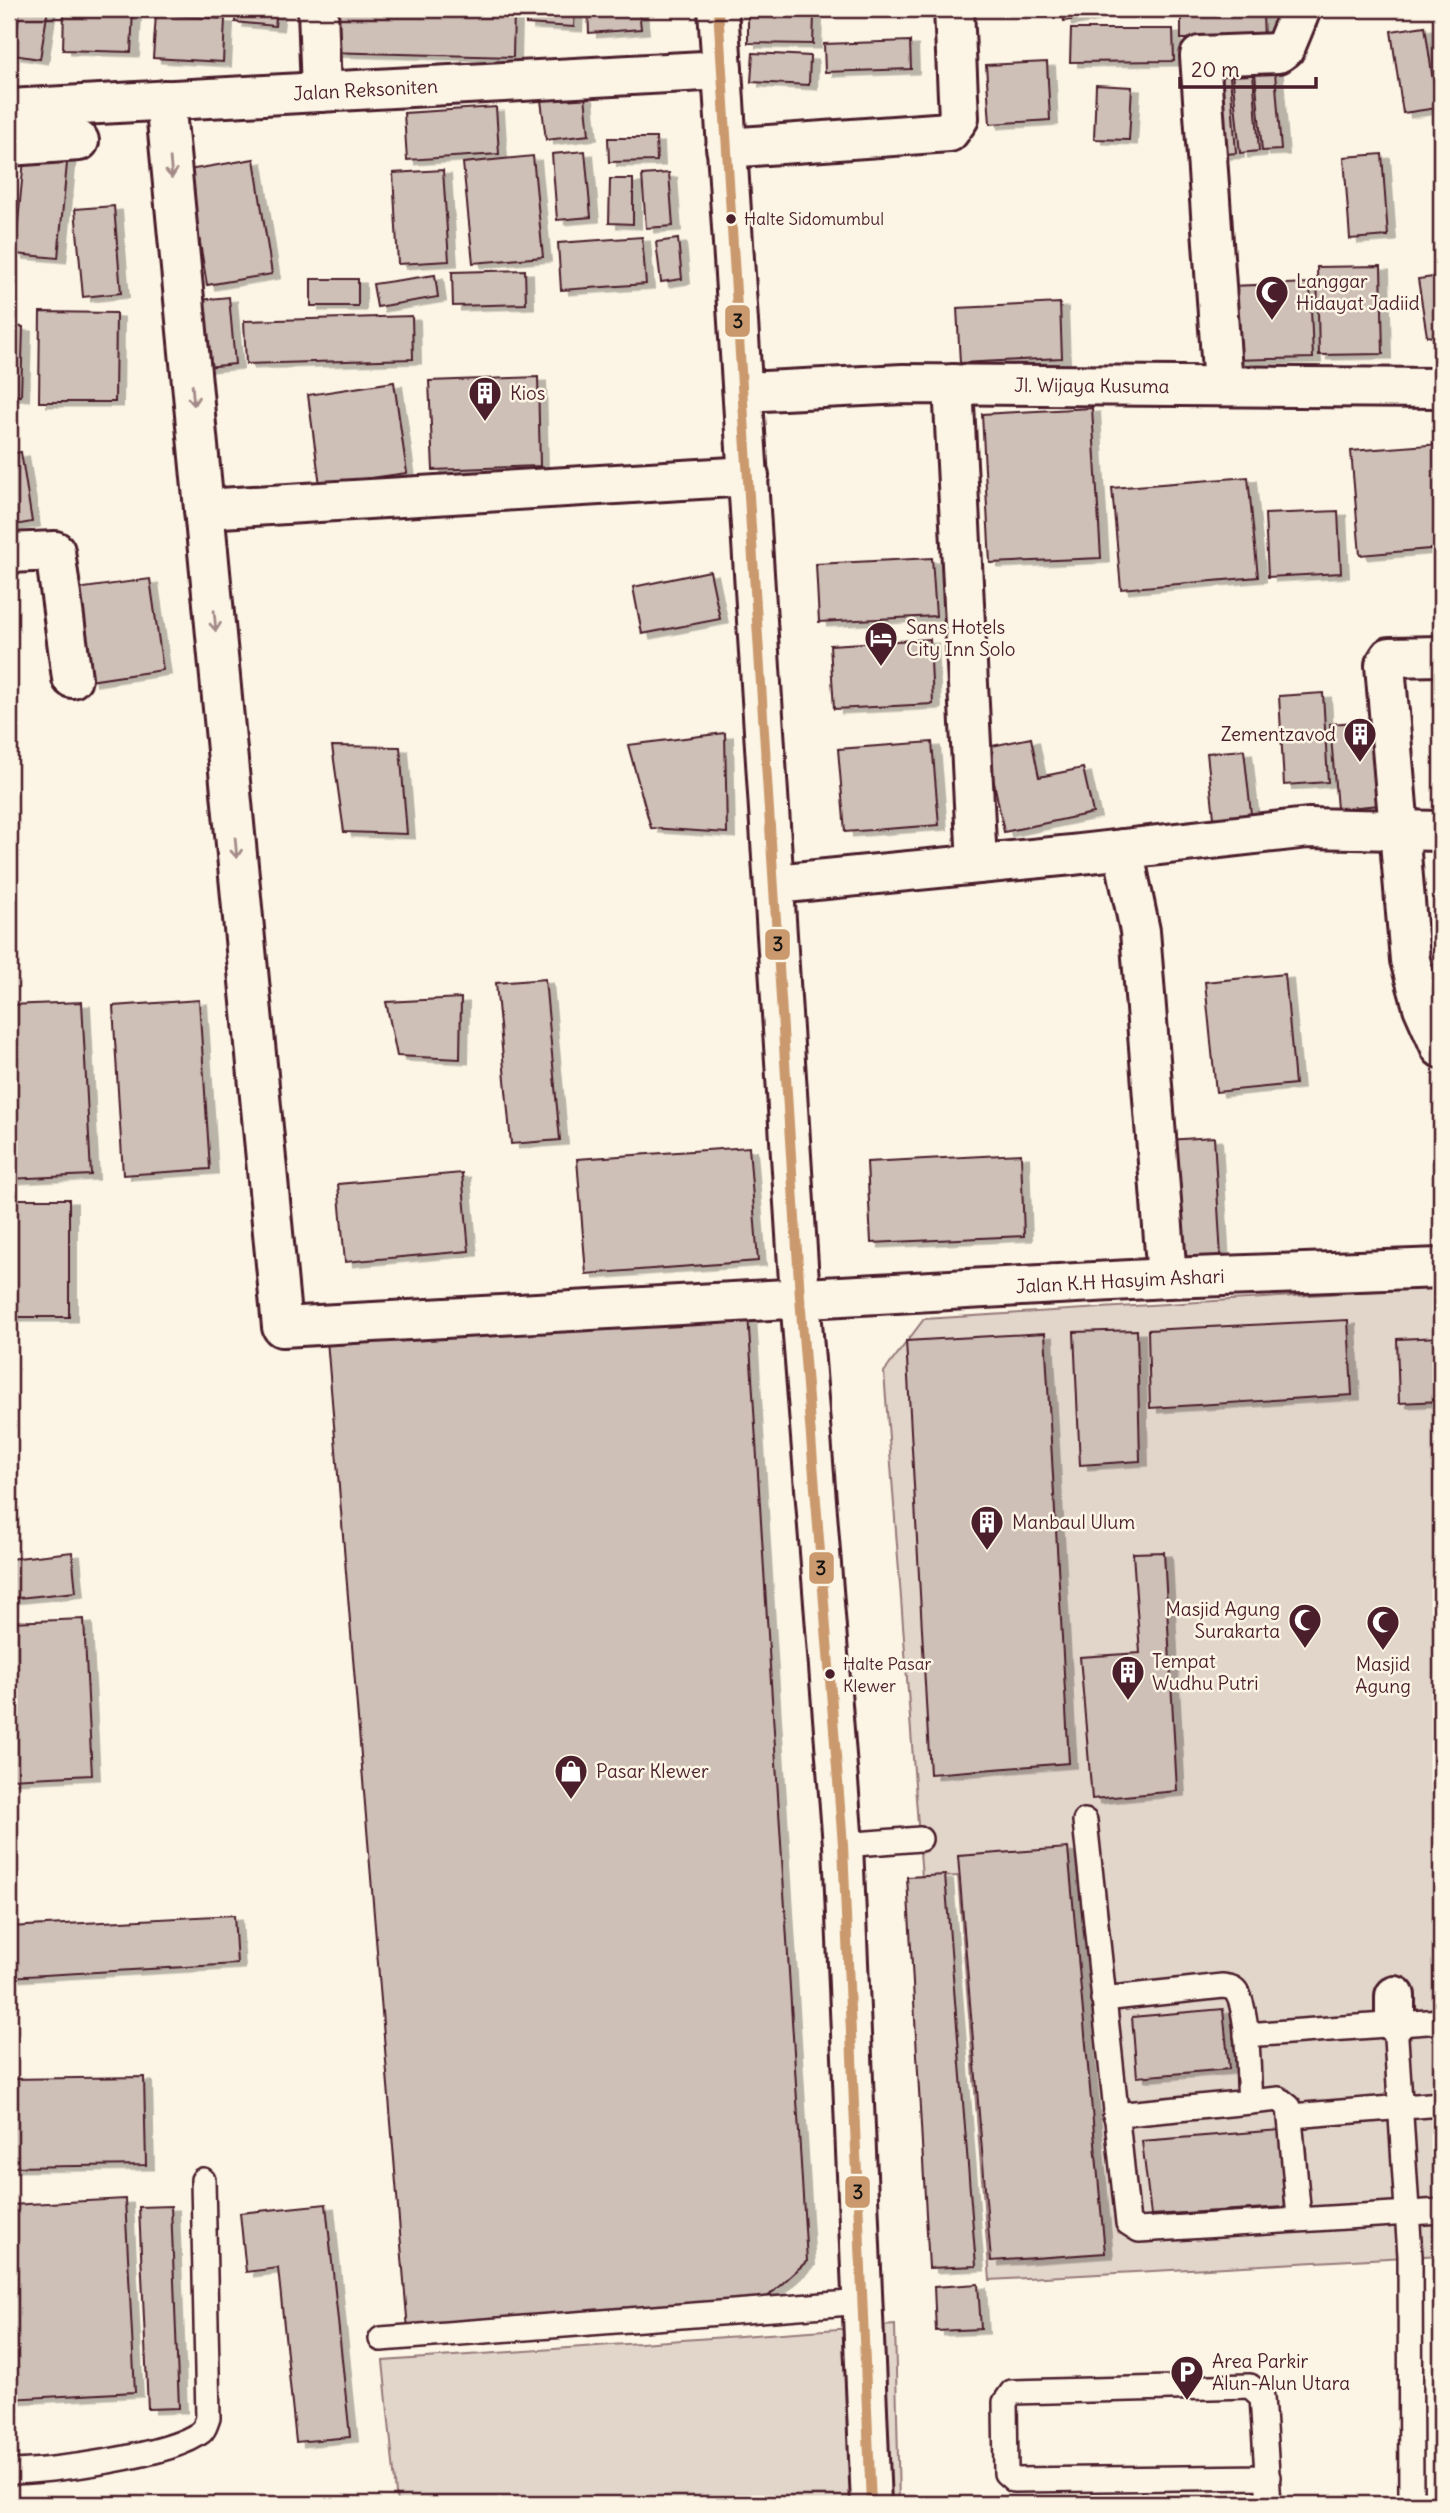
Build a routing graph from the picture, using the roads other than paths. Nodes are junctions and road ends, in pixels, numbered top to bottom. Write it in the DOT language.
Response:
graph roads {
  1 [pos="318,9"];
  2 [pos="718,9"];
  3 [pos="954,9"];
  4 [pos="1301,9"];
  5 [pos="722,71"];
  6 [pos="321,92"];
  7 [pos="165,100"];
  8 [pos="9,109"];
  9 [pos="79,141"];
  10 [pos="9,146"];
  11 [pos="726,148"];
  12 [pos="953,384"];
  13 [pos="1223,386"];
  14 [pos="1441,388"];
  15 [pos="744,392"];
  16 [pos="749,477"];
  17 [pos="204,509"];
  18 [pos="9,553"];
  19 [pos="1441,656"];
  20 [pos="72,678"];
  21 [pos="1399,830"];
  22 [pos="1441,831"];
  23 [pos="1123,849"];
  24 [pos="977,864"];
  25 [pos="775,884"];
  26 [pos="1441,1048"];
  27 [pos="1441,1268"];
  28 [pos="1167,1278"];
  29 [pos="800,1297"];
  30 [pos="1085,1821"];
  31 [pos="920,1839"];
  32 [pos="843,1845"];
  33 [pos="1103,1999"];
  34 [pos="1395,2010"];
  35 [pos="1441,2021"];
  36 [pos="1246,2035"];
  37 [pos="1250,2102"];
  38 [pos="1441,2104"];
  39 [pos="1399,2106"];
  40 [pos="1115,2115"];
  41 [pos="1292,2116"];
  42 [pos="203,2180"];
  43 [pos="1441,2211"];
  44 [pos="1409,2212"];
  45 [pos="1299,2218"];
  46 [pos="863,2302"];
  47 [pos="381,2339"];
  48 [pos="9,2472"];
  49 [pos="1268,2477"];
  50 [pos="871,2504"];
  51 [pos="1269,2504"];
  52 [pos="1411,2504"];
  1 -- 6 [label="street"];
  2 -- 5 [label="street"];
  3 -- 11 [label="street"];
  4 -- 13 [label="street"];
  5 -- 6 [label="street, Jalan Reksoniten"];
  5 -- 11 [label="street"];
  6 -- 7 [label="street, Jalan Reksoniten"];
  7 -- 8 [label="street, Jalan Reksoniten"];
  7 -- 17 [label="street, one-way"];
  9 -- 10 [label="street"];
  11 -- 15 [label="street"];
  12 -- 13 [label="street, Jl. Wijaya Kusuma"];
  12 -- 15 [label="street, Jl. Wijaya Kusuma"];
  12 -- 24 [label="street"];
  13 -- 14 [label="street, Jl. Wijaya Kusuma"];
  15 -- 16 [label="street"];
  16 -- 17 [label="street"];
  16 -- 25 [label="street"];
  17 -- 29 [label="street, Jalan K.H Hasyim Ashari, one-way"];
  18 -- 20 [label="street"];
  19 -- 21 [label="street"];
  21 -- 22 [label="street"];
  21 -- 23 [label="street"];
  21 -- 26 [label="street"];
  23 -- 24 [label="street"];
  23 -- 28 [label="street"];
  24 -- 25 [label="street"];
  25 -- 29 [label="street"];
  27 -- 28 [label="street, Jalan K.H Hasyim Ashari"];
  28 -- 29 [label="street, Jalan K.H Hasyim Ashari"];
  29 -- 32 [label="street"];
  30 -- 33 [label="lane"];
  31 -- 32 [label="lane"];
  32 -- 46 [label="street"];
  33 -- 36 [label="lane"];
  33 -- 40 [label="lane"];
  34 -- 35 [label="lane"];
  34 -- 36 [label="lane"];
  34 -- 39 [label="lane"];
  36 -- 37 [label="lane"];
  37 -- 40 [label="lane"];
  37 -- 41 [label="lane"];
  38 -- 39 [label="lane"];
  39 -- 41 [label="lane"];
  39 -- 44 [label="lane"];
  40 -- 45 [label="lane"];
  41 -- 45 [label="lane"];
  42 -- 48 [label="lane"];
  43 -- 44 [label="lane"];
  44 -- 45 [label="lane"];
  44 -- 52 [label="lane"];
  46 -- 47 [label="lane"];
  46 -- 50 [label="street"];
  49 -- 49 [label="lane"];
  49 -- 51 [label="lane"];
}
